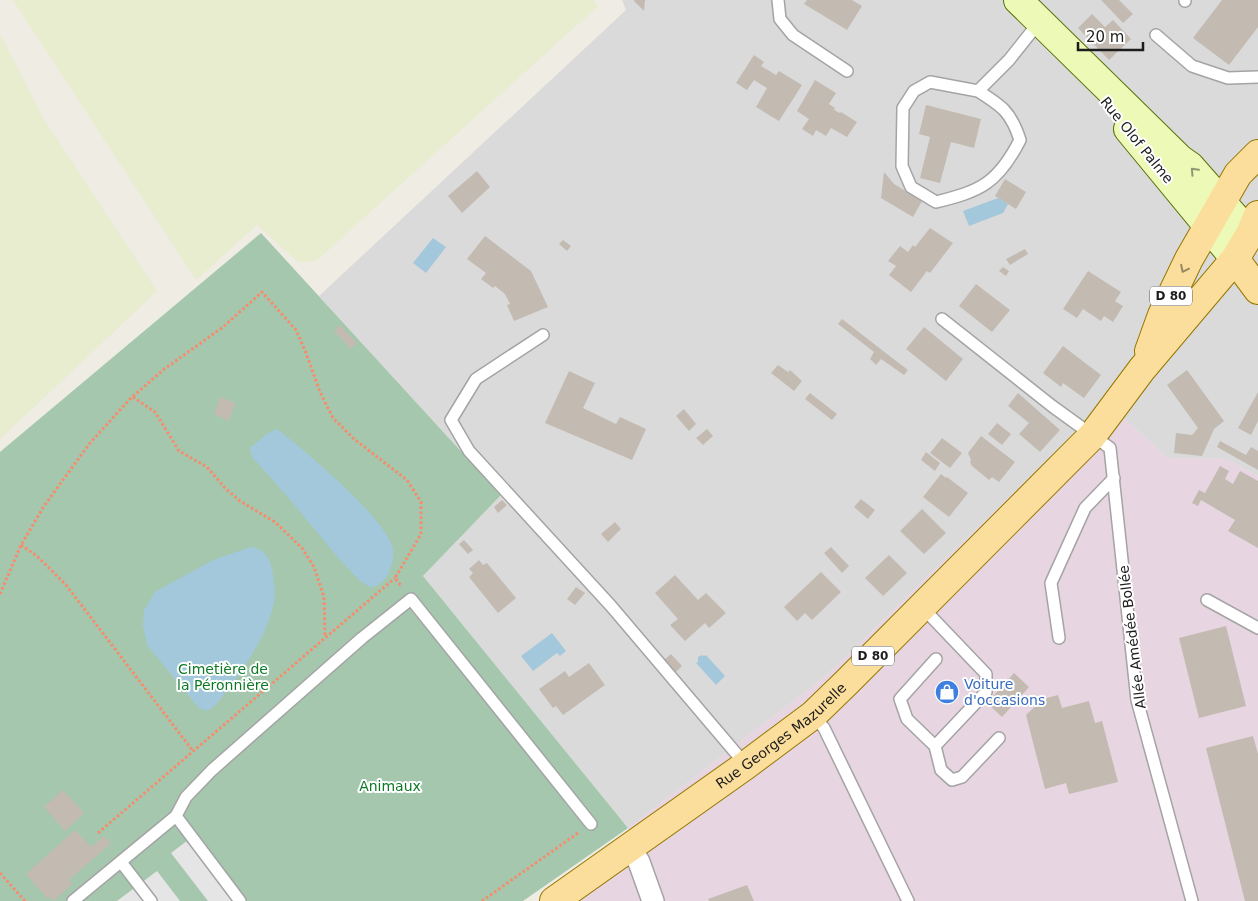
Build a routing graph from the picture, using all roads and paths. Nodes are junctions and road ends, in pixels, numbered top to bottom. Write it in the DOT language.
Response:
graph roads {
  1 [pos="778,0"];
  2 [pos="1018,0"];
  3 [pos="1040,21"];
  4 [pos="1156,35"];
  5 [pos="846,71"];
  6 [pos="1258,77"];
  7 [pos="978,91"];
  8 [pos="1258,154"];
  9 [pos="1222,202"];
  10 [pos="1208,226"];
  11 [pos="1255,231"];
  12 [pos="1235,259"];
  13 [pos="1258,290"];
  14 [pos="942,319"];
  15 [pos="543,334"];
  16 [pos="1142,369"];
  17 [pos="133,397"];
  18 [pos="1092,436"];
  19 [pos="1114,478"];
  20 [pos="21,545"];
  21 [pos="395,578"];
  22 [pos="2,586"];
  23 [pos="0,594"];
  24 [pos="411,599"];
  25 [pos="1207,600"];
  26 [pos="922,607"];
  27 [pos="1258,628"];
  28 [pos="325,638"];
  29 [pos="1059,638"];
  30 [pos="936,659"];
  31 [pos="813,715"];
  32 [pos="999,738"];
  33 [pos="935,746"];
  34 [pos="193,752"];
  35 [pos="746,765"];
  36 [pos="176,816"];
  37 [pos="591,824"];
  38 [pos="98,833"];
  39 [pos="630,847"];
  40 [pos="121,862"];
  41 [pos="0,873"];
  42 [pos="25,901"];
  43 [pos="73,901"];
  44 [pos="151,901"];
  45 [pos="240,901"];
  46 [pos="482,901"];
  47 [pos="554,901"];
  48 [pos="653,901"];
  49 [pos="908,901"];
  50 [pos="1192,901"];
  1 -- 5 [label="lane"];
  2 -- 3 [label="main road, Rue Olof Palme"];
  3 -- 7 [label="lane"];
  9 -- 3 [label="main road, Rue Olof Palme, one-way"];
  3 -- 10 [label="main road, Rue Olof Palme"];
  4 -- 6 [label="lane"];
  7 -- 7 [label="lane"];
  8 -- 9 [label="main road, D 80"];
  9 -- 10 [label="main road, D 80"];
  9 -- 11 [label="main road, Rue Olof Palme"];
  10 -- 12 [label="main road, Rue Olof Palme"];
  10 -- 16 [label="main road, D 80, one-way"];
  11 -- 12 [label="main road, D 80"];
  12 -- 13 [label="main road"];
  12 -- 16 [label="main road, D 80"];
  14 -- 18 [label="lane, Allée Amédée Bollée"];
  15 -- 35 [label="lane"];
  16 -- 18 [label="main road, D 80"];
  17 -- 20 [label="path"];
  17 -- 21 [label="path"];
  17 -- 28 [label="path"];
  18 -- 19 [label="lane, Allée Amédée Bollée"];
  18 -- 26 [label="main road, Rue Georges Mazurelle / D 80"];
  19 -- 29 [label="lane"];
  19 -- 50 [label="lane, Allée Amédée Bollée"];
  20 -- 22 [label="path"];
  20 -- 34 [label="path"];
  21 -- 24 [label="path"];
  21 -- 28 [label="path"];
  22 -- 23 [label="path"];
  24 -- 36 [label="lane"];
  24 -- 37 [label="lane"];
  25 -- 27 [label="lane"];
  26 -- 31 [label="main road, Rue Georges Mazurelle / D 80"];
  26 -- 33 [label="lane"];
  28 -- 34 [label="path"];
  30 -- 33 [label="lane"];
  31 -- 35 [label="main road, Rue Georges Mazurelle / D 80"];
  31 -- 49 [label="lane"];
  32 -- 33 [label="lane"];
  34 -- 38 [label="path"];
  35 -- 39 [label="main road, Rue Georges Mazurelle / D 80"];
  36 -- 40 [label="lane"];
  36 -- 45 [label="lane"];
  37 -- 46 [label="path"];
  39 -- 47 [label="main road, Rue Georges Mazurelle / D 80"];
  39 -- 48 [label="street"];
  40 -- 43 [label="lane"];
  40 -- 44 [label="lane"];
  41 -- 42 [label="path"];
}
